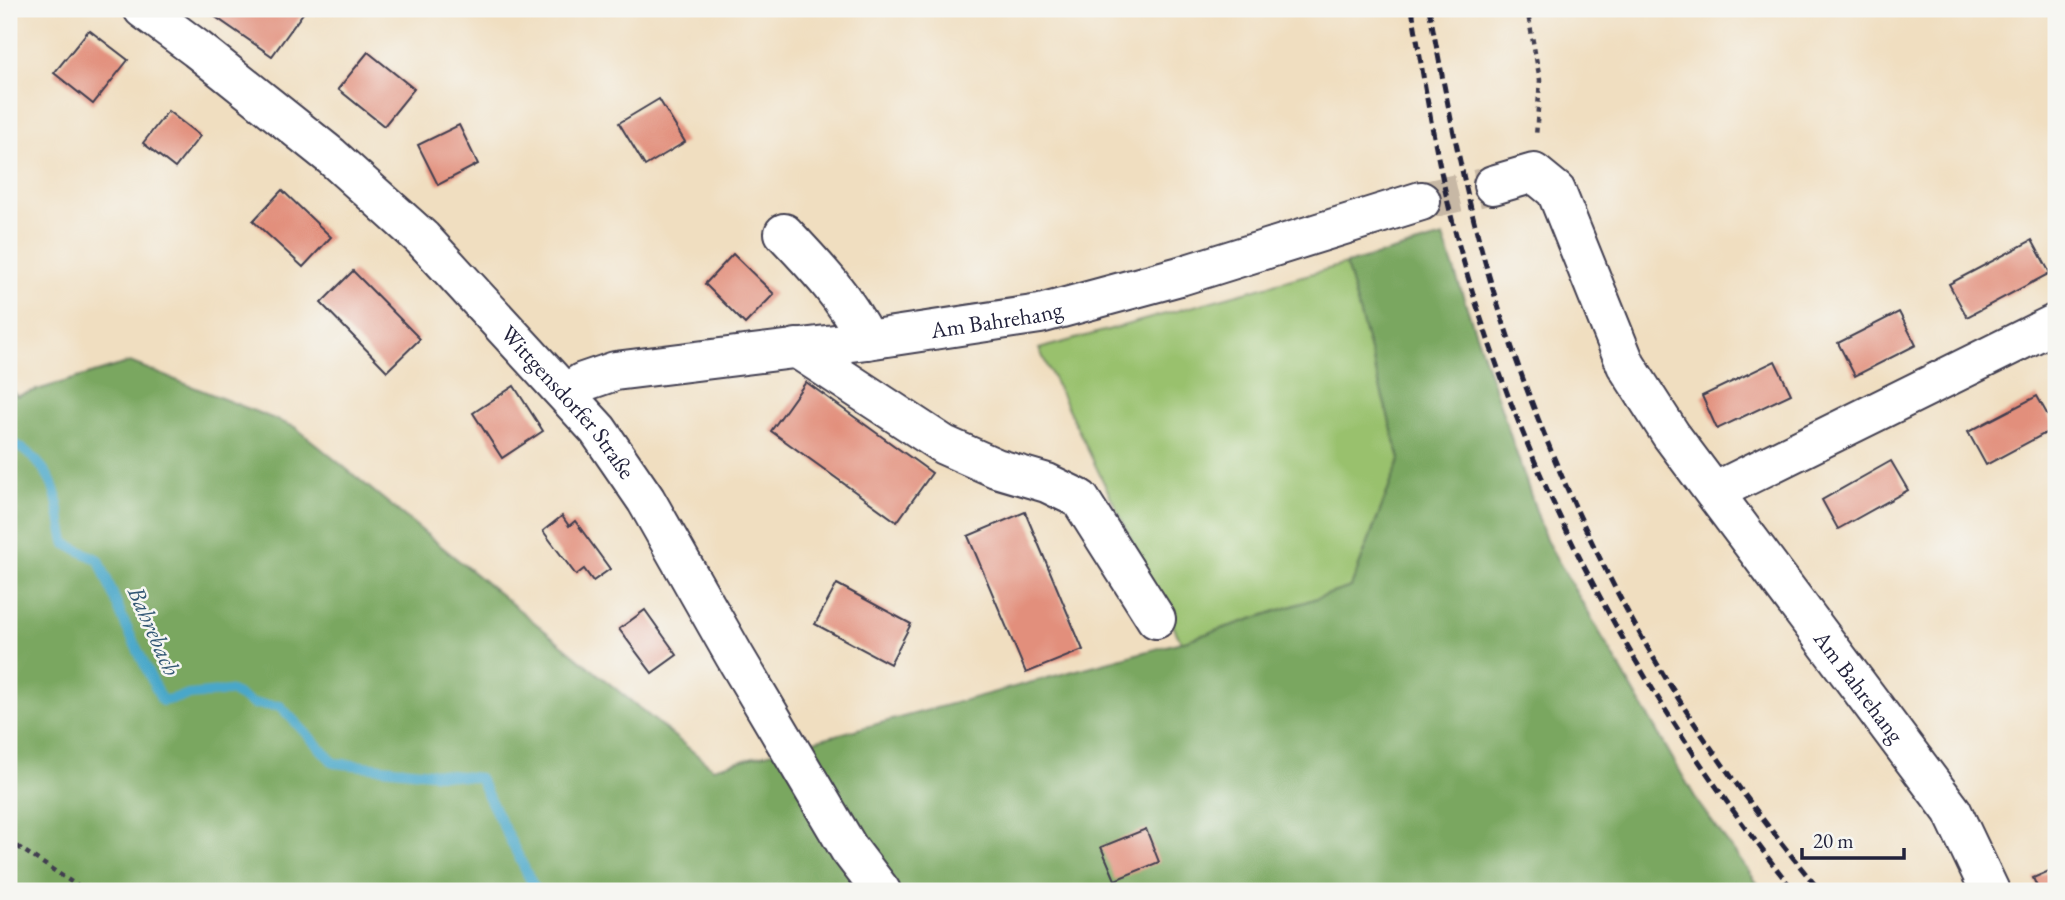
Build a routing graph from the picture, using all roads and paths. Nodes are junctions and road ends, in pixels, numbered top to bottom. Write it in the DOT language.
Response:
graph roads {
  1 [pos="143,9"];
  2 [pos="1527,9"];
  3 [pos="1534,173"];
  4 [pos="1493,185"];
  5 [pos="1420,201"];
  6 [pos="784,233"];
  7 [pos="2056,323"];
  8 [pos="867,340"];
  9 [pos="796,348"];
  10 [pos="566,393"];
  11 [pos="1714,492"];
  12 [pos="1156,619"];
  13 [pos="9,841"];
  14 [pos="85,891"];
  15 [pos="881,891"];
  16 [pos="1990,891"];
  1 -- 10 [label="street, Wittgensdorfer Straße"];
  2 -- 3 [label="path"];
  3 -- 4 [label="street"];
  3 -- 11 [label="street, Am Bahrehang"];
  5 -- 8 [label="street, Am Bahrehang"];
  6 -- 8 [label="street"];
  7 -- 11 [label="street"];
  8 -- 9 [label="street, Am Bahrehang"];
  9 -- 10 [label="street, Am Bahrehang"];
  9 -- 12 [label="street"];
  10 -- 15 [label="street, Wittgensdorfer Straße"];
  11 -- 16 [label="street, Am Bahrehang"];
  13 -- 14 [label="path"];
}
